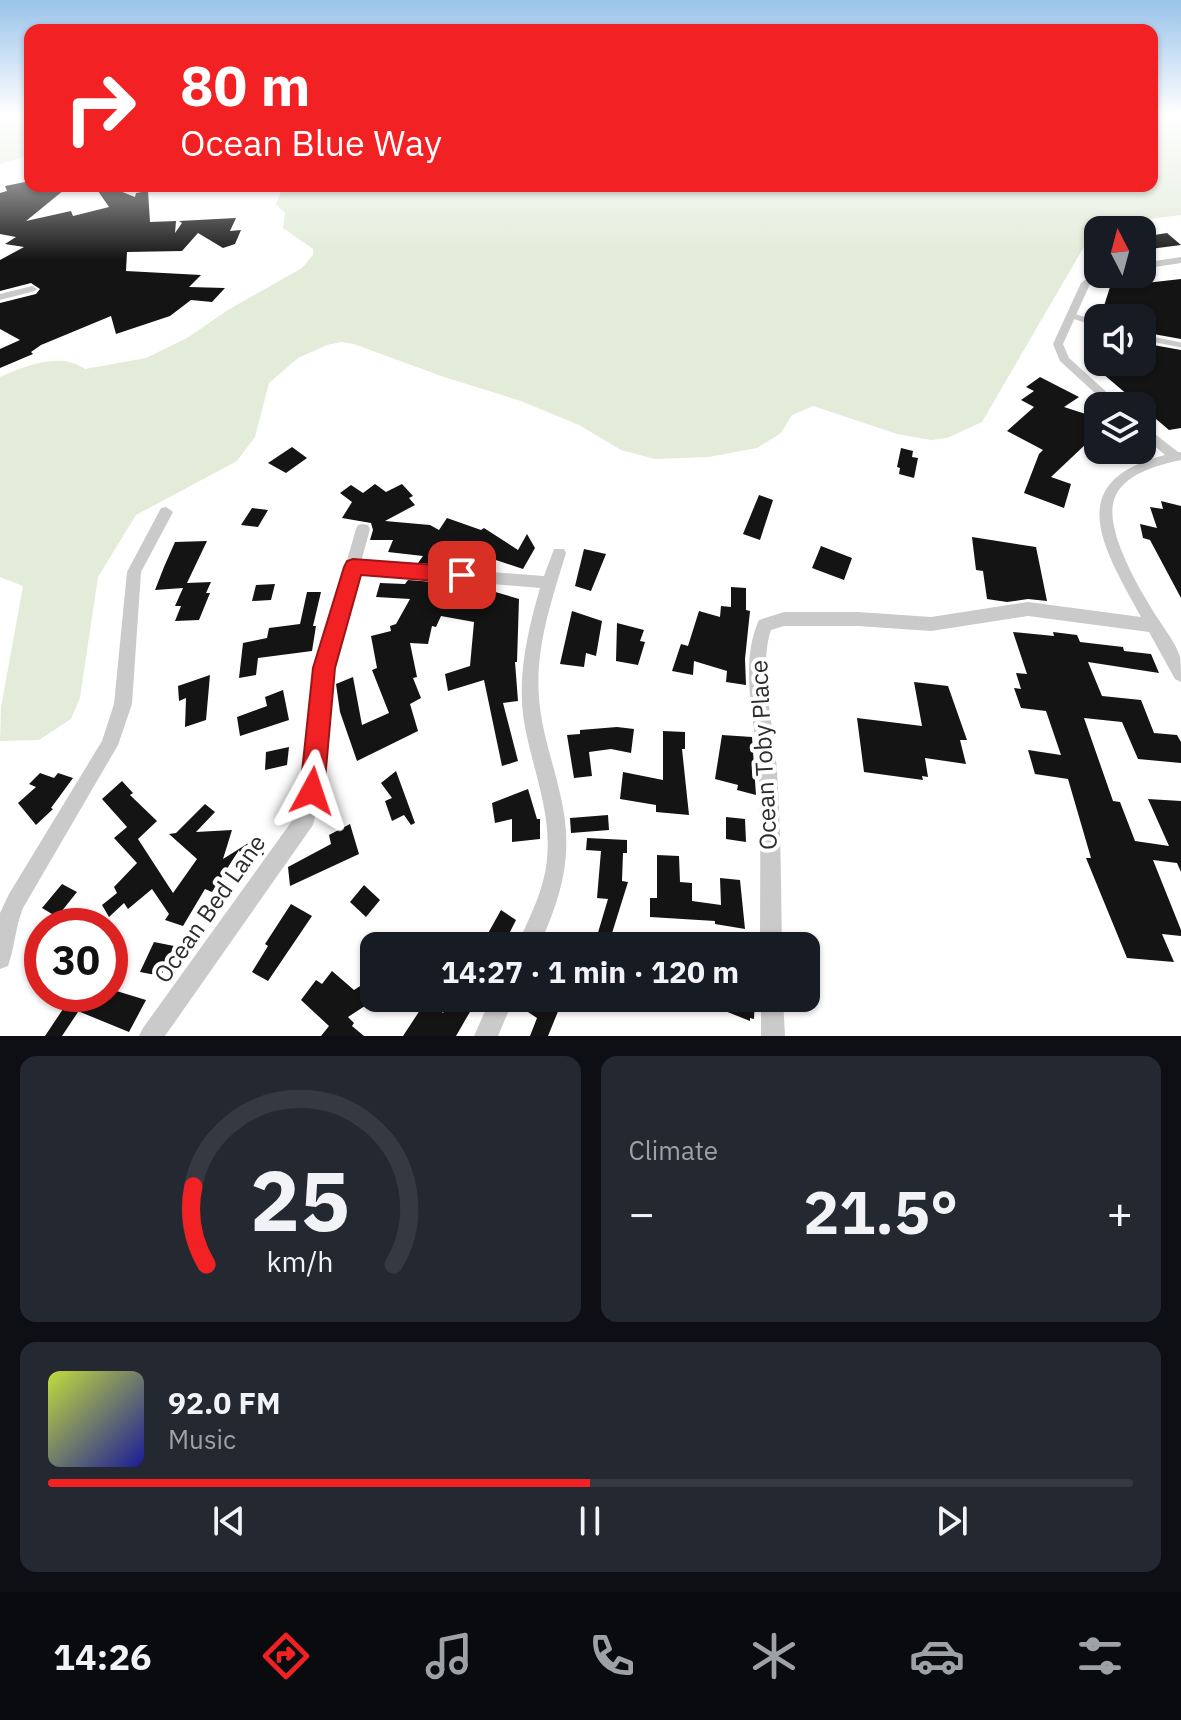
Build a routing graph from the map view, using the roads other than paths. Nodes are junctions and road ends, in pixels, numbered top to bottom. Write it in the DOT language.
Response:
graph roads {
  1 [pos="1181,260"];
  2 [pos="1156,264"];
  3 [pos="1084,287"];
  4 [pos="32,289"];
  5 [pos="0,297"];
  6 [pos="1070,315"];
  7 [pos="1084,320"];
  8 [pos="1156,340"];
  9 [pos="1181,345"];
  10 [pos="1100,392"];
  11 [pos="1156,439"];
  12 [pos="1178,457"];
  13 [pos="166,512"];
  14 [pos="363,529"];
  15 [pos="559,553"];
  16 [pos="353,567"];
  17 [pos="549,583"];
  18 [pos="1155,626"];
  19 [pos="1174,647"];
  20 [pos="1181,674"];
  21 [pos="535,932"];
  22 [pos="771,932"];
  23 [pos="0,958"];
  24 [pos="497,1012"];
  25 [pos="772,1012"];
  26 [pos="151,1036"];
  27 [pos="486,1036"];
  28 [pos="773,1036"];
  1 -- 2 [label="street"];
  3 -- 6 [label="street"];
  4 -- 5 [label="street"];
  6 -- 7 [label="lane"];
  6 -- 10 [label="street"];
  8 -- 9 [label="lane"];
  11 -- 12 [label="street"];
  12 -- 18 [label="street"];
  13 -- 23 [label="street"];
  14 -- 16 [label="street, Ocean Bed Lane"];
  15 -- 17 [label="street"];
  16 -- 17 [label="street"];
  16 -- 26 [label="street, Ocean Bed Lane"];
  17 -- 21 [label="street"];
  18 -- 19 [label="street"];
  18 -- 22 [label="street, Ocean Toby Place"];
  19 -- 20 [label="street"];
  24 -- 27 [label="street"];
  25 -- 28 [label="street"];
}
